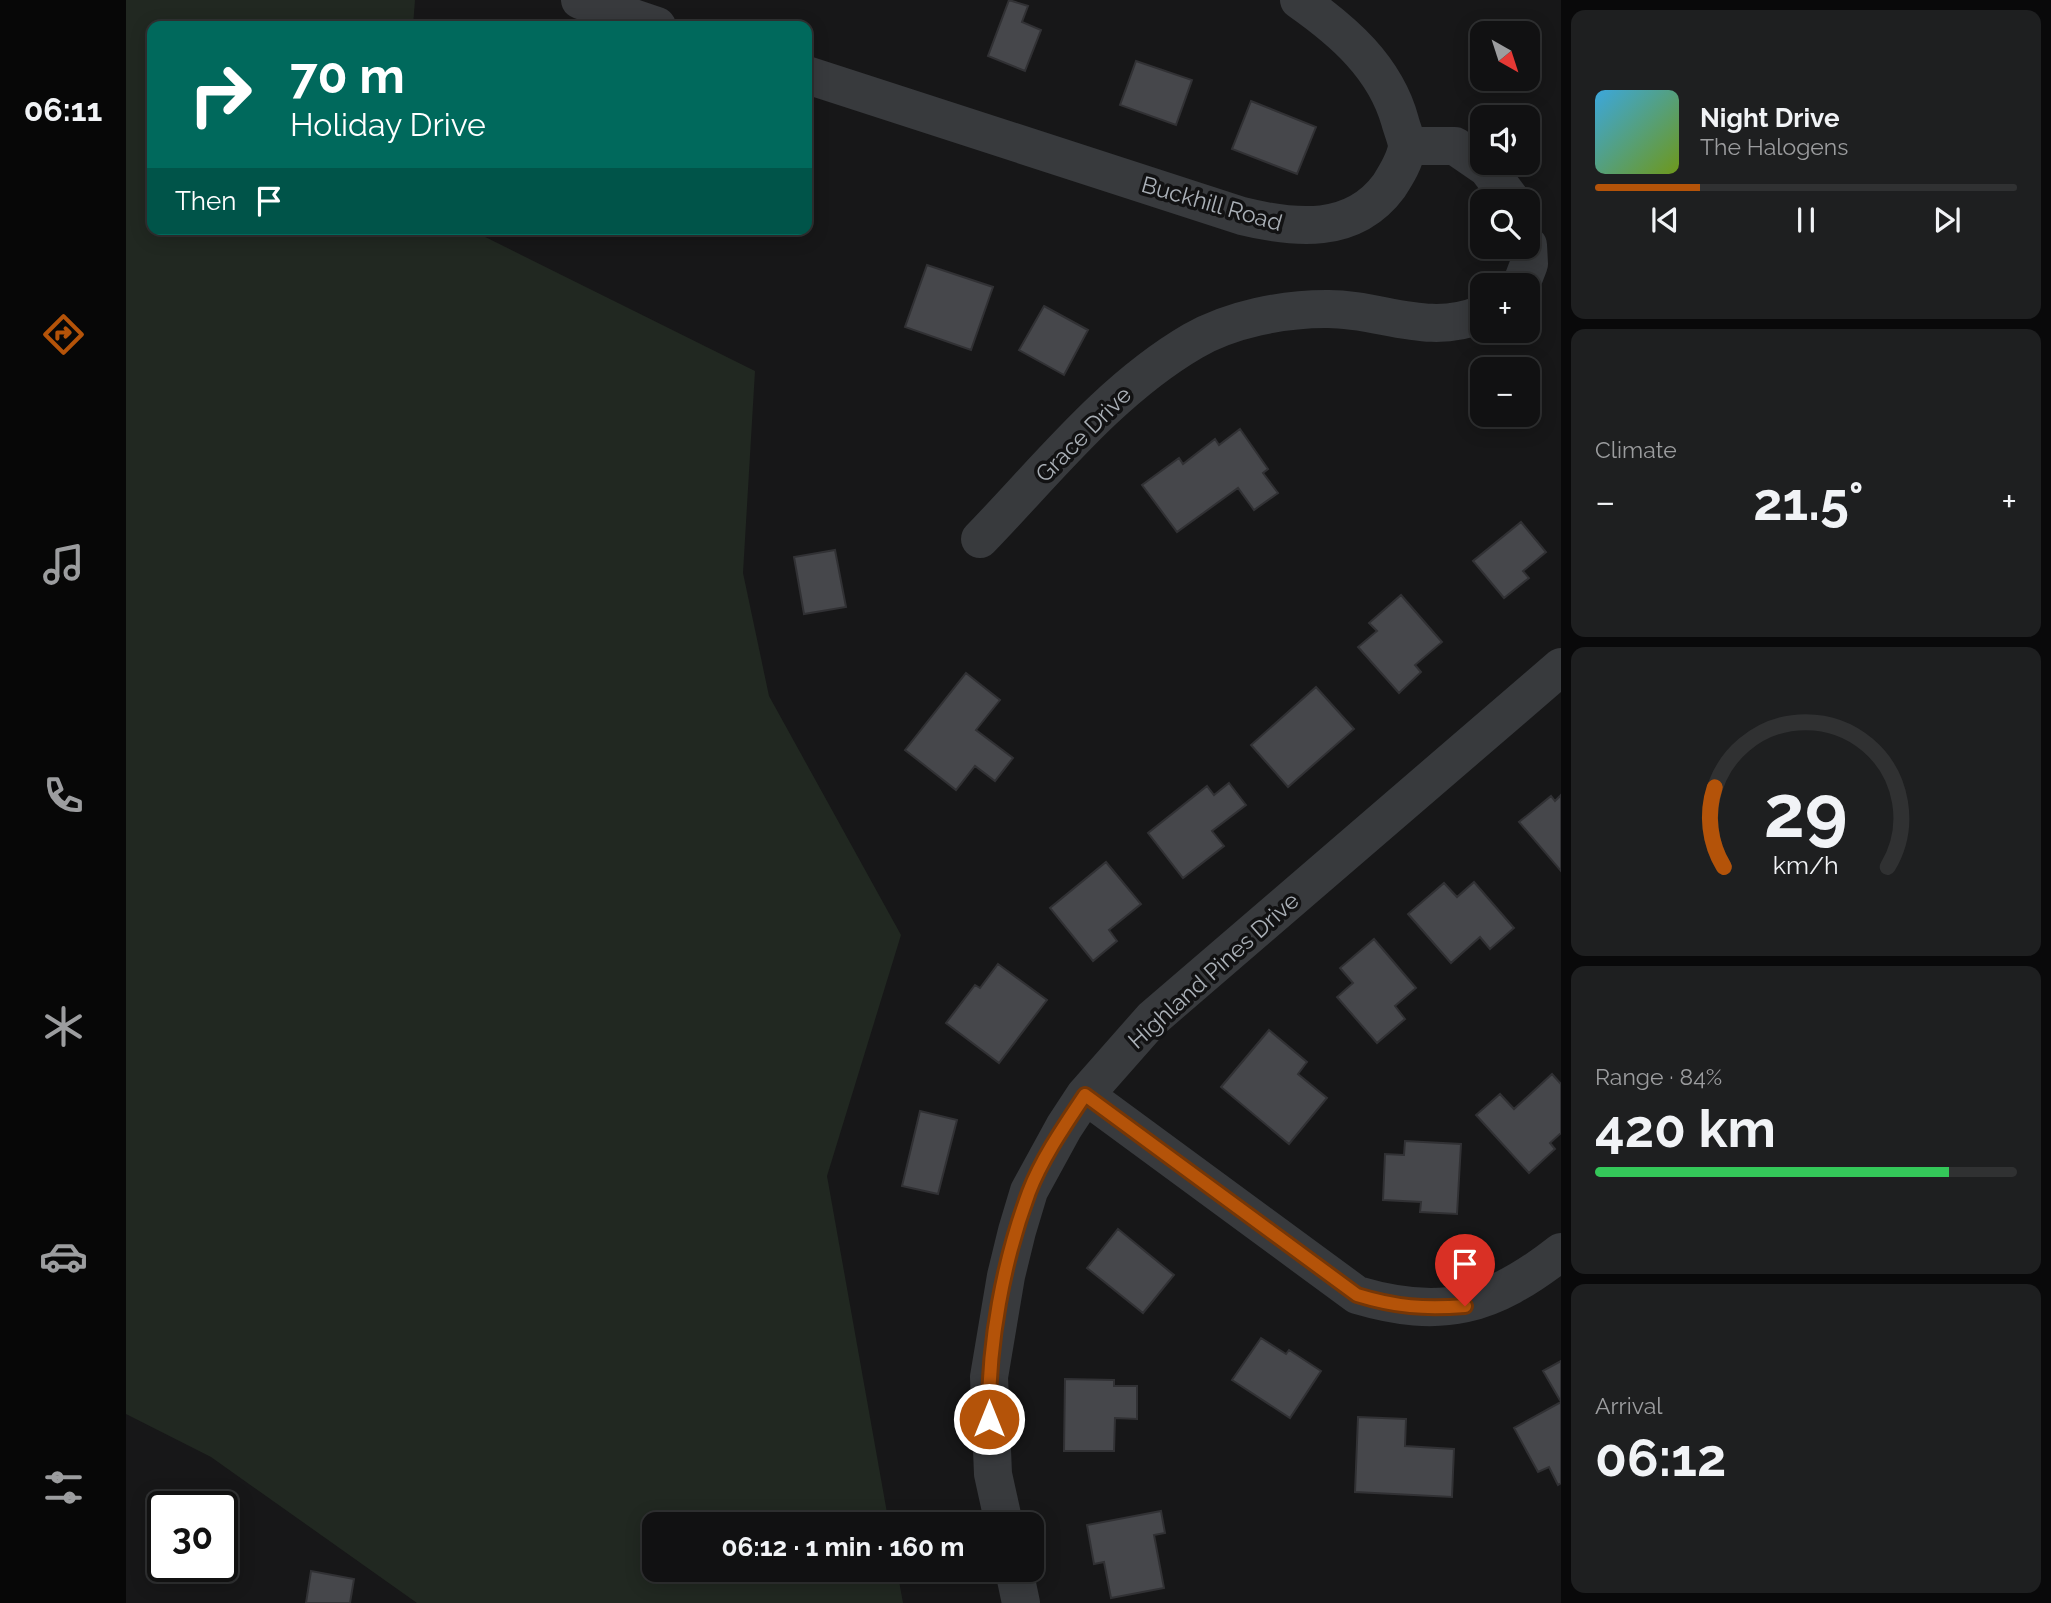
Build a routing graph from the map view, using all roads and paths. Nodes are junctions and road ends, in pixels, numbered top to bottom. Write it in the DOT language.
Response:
graph roads {
  1 [pos="580,0"];
  2 [pos="1299,0"];
  3 [pos="642,21"];
  4 [pos="812,77"];
  5 [pos="1407,146"];
  6 [pos="1503,189"];
  7 [pos="1470,319"];
  8 [pos="979,539"];
  9 [pos="1561,667"];
  10 [pos="1085,1095"];
  11 [pos="1561,1252"];
  12 [pos="1001,1512"];
  13 [pos="1017,1582"];
  14 [pos="1021,1603"];
  1 -- 3 [label="street"];
  2 -- 5 [label="street"];
  4 -- 5 [label="street, Buckhill Road"];
  5 -- 6 [label="street"];
  7 -- 8 [label="street, Grace Drive"];
  9 -- 10 [label="street, Highland Pines Drive"];
  10 -- 11 [label="street"];
  10 -- 12 [label="street, Highland Pines Drive"];
  13 -- 14 [label="street"];
}
